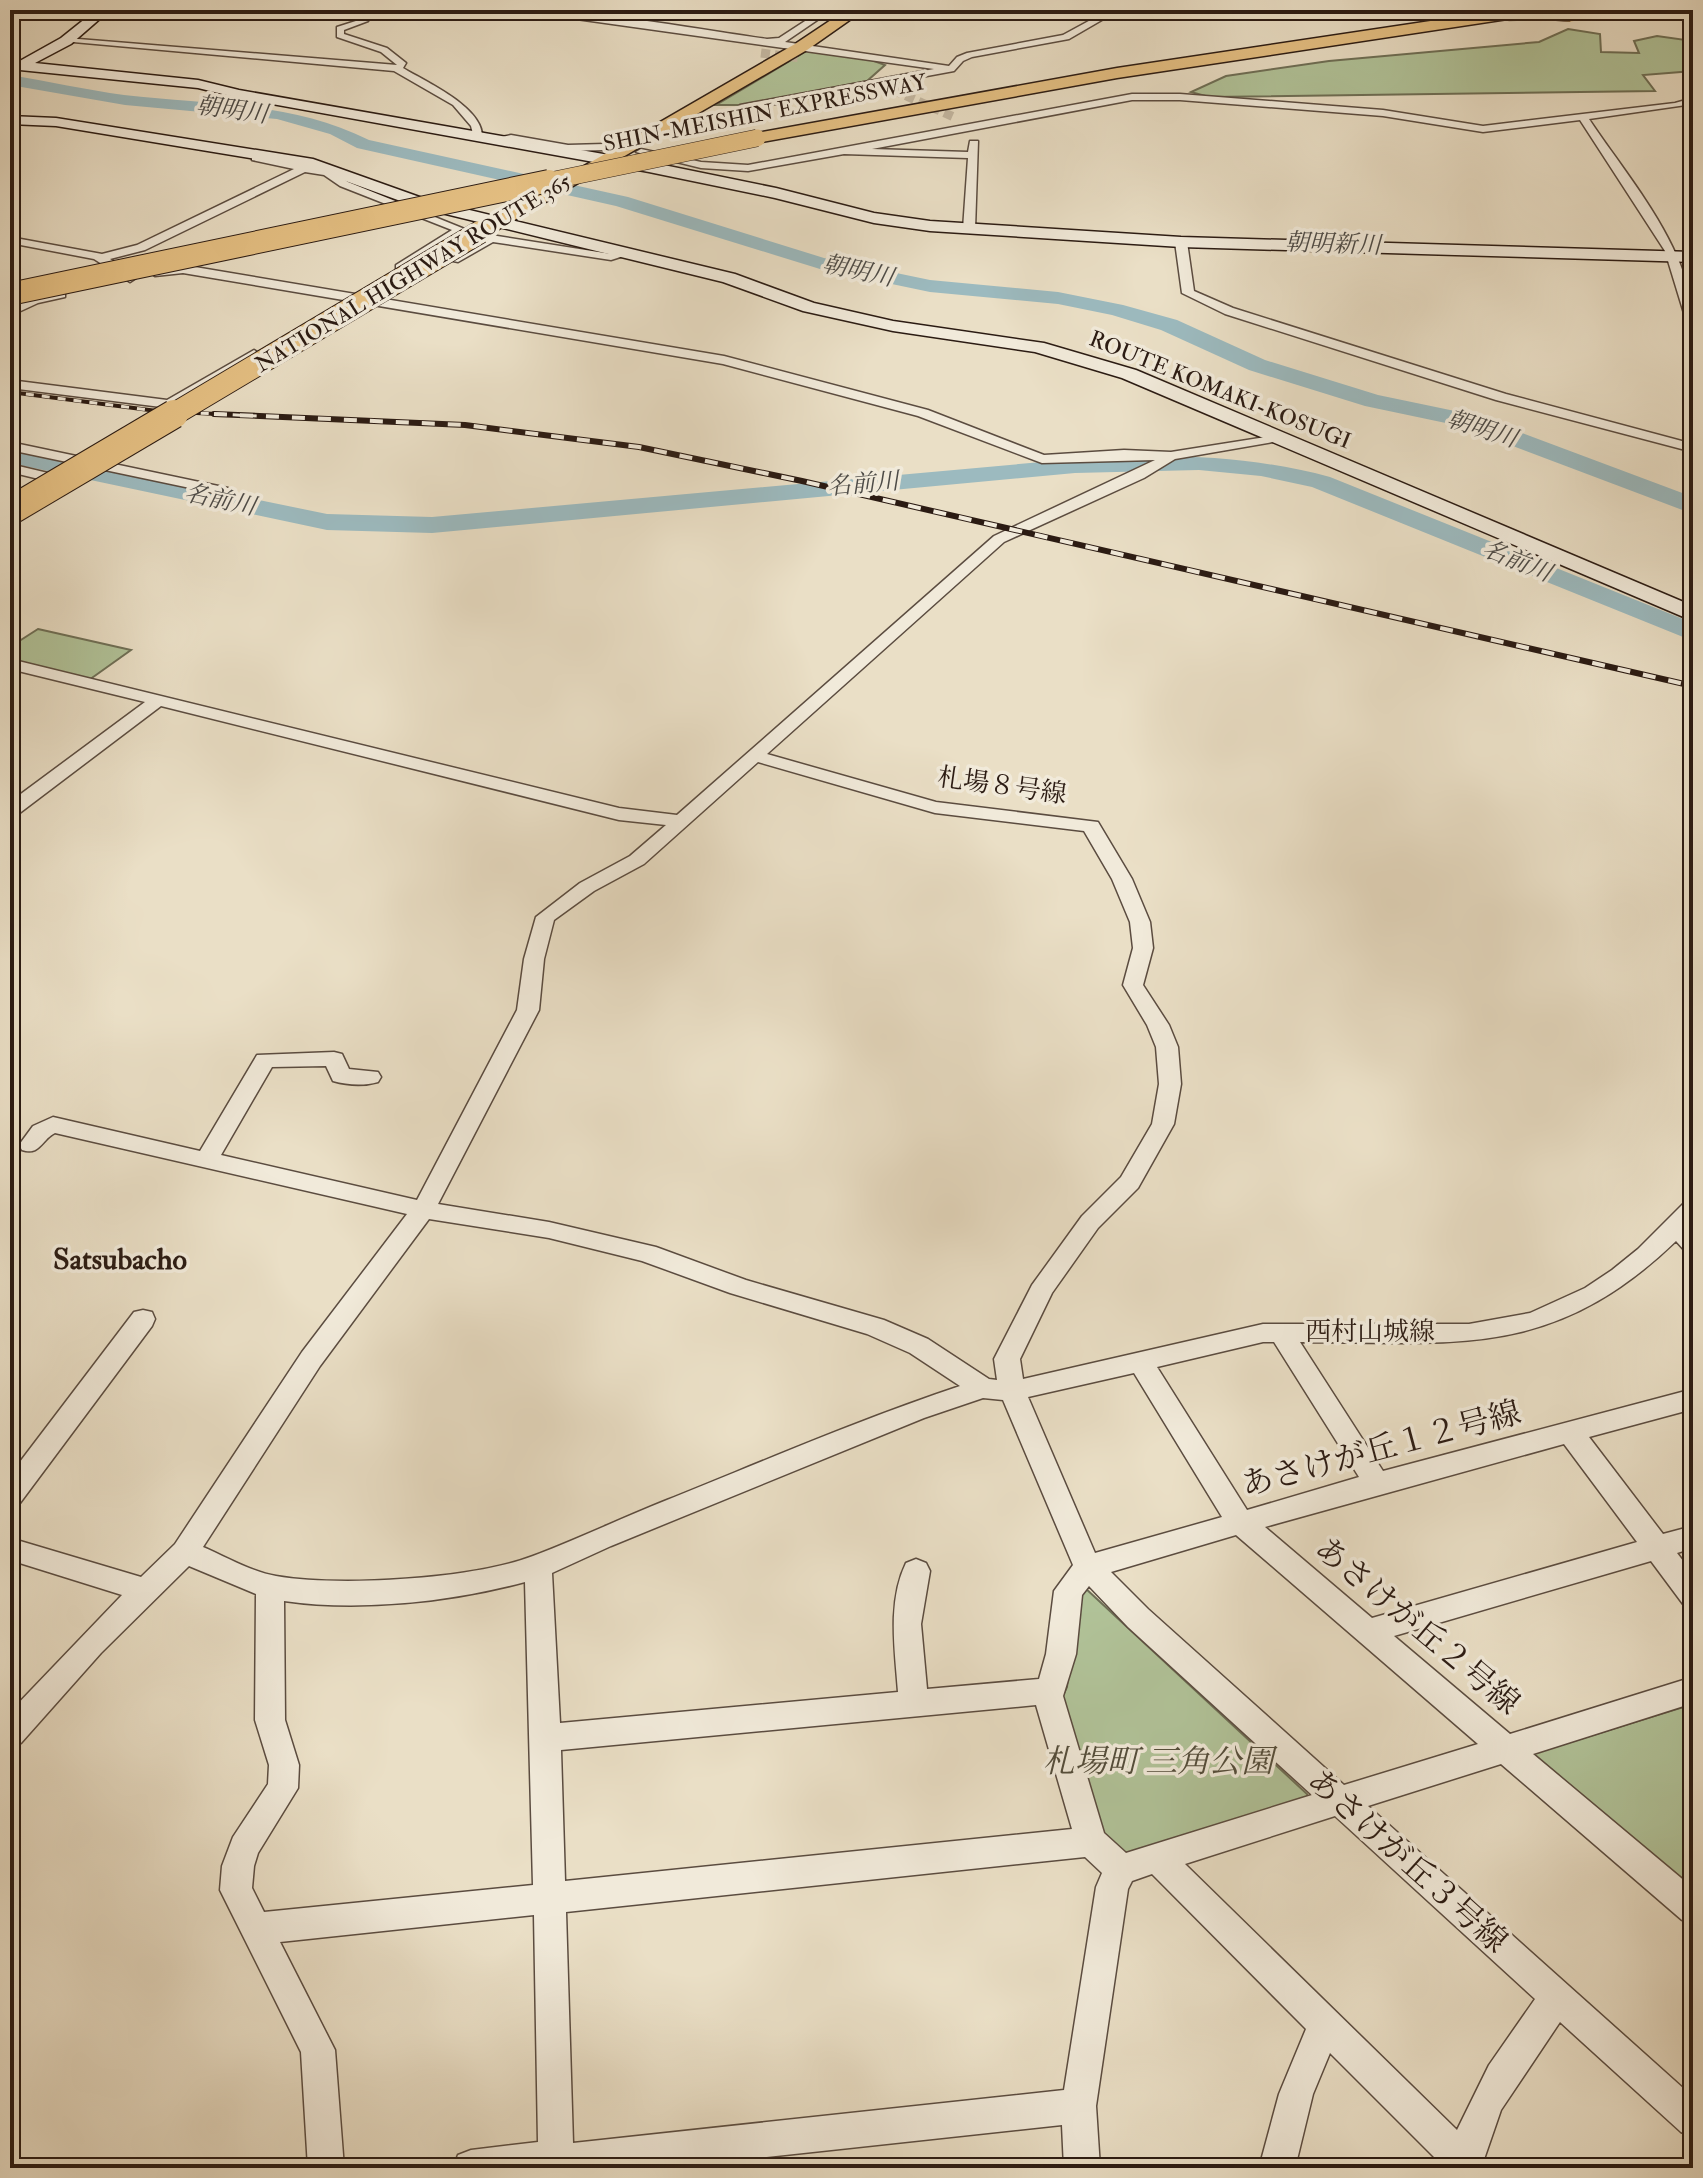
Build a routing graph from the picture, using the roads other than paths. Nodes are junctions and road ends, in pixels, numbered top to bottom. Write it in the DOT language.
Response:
graph roads {
  1 [pos="104,10"];
  2 [pos="361,10"];
  3 [pos="516,10"];
  4 [pos="619,10"];
  5 [pos="828,10"];
  6 [pos="856,10"];
  7 [pos="1115,10"];
  8 [pos="1485,10"];
  9 [pos="1535,10"];
  10 [pos="1652,10"];
  11 [pos="1522,16"];
  12 [pos="609,19"];
  13 [pos="1348,21"];
  14 [pos="650,25"];
  15 [pos="749,37"];
  16 [pos="663,39"];
  17 [pos="66,41"];
  18 [pos="746,51"];
  19 [pos="801,52"];
  20 [pos="761,53"];
  21 [pos="15,68"];
  22 [pos="397,68"];
  23 [pos="951,69"];
  24 [pos="878,84"];
  25 [pos="977,89"];
  26 [pos="893,90"];
  27 [pos="1693,101"];
  28 [pos="743,107"];
  29 [pos="870,117"];
  30 [pos="956,118"];
  31 [pos="1583,118"];
  32 [pos="16,120"];
  33 [pos="972,126"];
  34 [pos="752,135"];
  35 [pos="478,136"];
  36 [pos="844,151"];
  37 [pos="972,155"];
  38 [pos="602,157"];
  39 [pos="304,168"];
  40 [pos="713,180"];
  41 [pos="495,224"];
  42 [pos="969,229"];
  43 [pos="10,240"];
  44 [pos="1181,242"];
  45 [pos="627,253"];
  46 [pos="1673,254"];
  47 [pos="102,257"];
  48 [pos="1693,257"];
  49 [pos="131,278"];
  50 [pos="10,287"];
  51 [pos="10,294"];
  52 [pos="350,297"];
  53 [pos="382,302"];
  54 [pos="10,312"];
  55 [pos="1693,323"];
  56 [pos="10,384"];
  57 [pos="209,406"];
  58 [pos="148,417"];
  59 [pos="1279,437"];
  60 [pos="10,446"];
  61 [pos="1693,448"];
  62 [pos="1169,457"];
  63 [pos="69,460"];
  64 [pos="10,468"];
  65 [pos="45,475"];
  66 [pos="228,492"];
  67 [pos="10,497"];
  68 [pos="10,511"];
  69 [pos="10,525"];
  70 [pos="1693,614"];
  71 [pos="10,664"];
  72 [pos="159,700"];
  73 [pos="755,756"];
  74 [pos="10,811"];
  75 [pos="683,821"];
  76 [pos="370,1077"];
  77 [pos="30,1145"];
  78 [pos="207,1159"];
  79 [pos="425,1207"];
  80 [pos="1688,1226"];
  81 [pos="143,1319"];
  82 [pos="1280,1332"];
  83 [pos="1139,1360"];
  84 [pos="998,1390"];
  85 [pos="1693,1399"];
  86 [pos="1571,1433"];
  87 [pos="1377,1483"];
  88 [pos="10,1495"];
  89 [pos="1240,1522"];
  90 [pos="1693,1537"];
  91 [pos="1657,1547"];
  92 [pos="10,1549"];
  93 [pos="185,1552"];
  94 [pos="538,1567"];
  95 [pos="1088,1567"];
  96 [pos="916,1571"];
  97 [pos="270,1587"];
  98 [pos="144,1590"];
  99 [pos="1693,1596"];
  100 [pos="1366,1632"];
  101 [pos="1693,1690"];
  102 [pos="1049,1691"];
  103 [pos="913,1701"];
  104 [pos="10,1733"];
  105 [pos="546,1738"];
  106 [pos="1506,1749"];
  107 [pos="1342,1801"];
  108 [pos="1091,1842"];
  109 [pos="1157,1858"];
  110 [pos="1121,1869"];
  111 [pos="551,1897"];
  112 [pos="1693,1909"];
  113 [pos="254,1929"];
  114 [pos="1559,1996"];
  115 [pos="1327,2026"];
  116 [pos="1079,2106"];
  117 [pos="1693,2120"];
  118 [pos="557,2165"];
  119 [pos="1464,2165"];
  120 [pos="326,2168"];
  121 [pos="471,2168"];
  122 [pos="1082,2168"];
  123 [pos="1277,2168"];
  1 -- 17 [label="street"];
  2 -- 22 [label="street"];
  3 -- 12 [label="street"];
  4 -- 12 [label="street"];
  5 -- 15 [label="street"];
  6 -- 19 [label="highway, NATIONAL HIGHWAY ROUTE 365"];
  7 -- 23 [label="street"];
  8 -- 25 [label="highway, SHIN-MEISHIN EXPRESSWAY"];
  9 -- 29 [label="highway, SHIN-MEISHIN EXPRESSWAY"];
  10 -- 11 [label="highway, bridge"];
  11 -- 29 [label="highway"];
  12 -- 14 [label="street"];
  13 -- 25 [label="highway"];
  14 -- 16 [label="street"];
  14 -- 19 [label="street"];
  17 -- 21 [label="street"];
  17 -- 22 [label="street"];
  18 -- 20 [label="street"];
  19 -- 23 [label="street"];
  19 -- 38 [label="highway, NATIONAL HIGHWAY ROUTE 365"];
  21 -- 35 [label="street"];
  22 -- 35 [label="street"];
  23 -- 24 [label="street"];
  24 -- 26 [label="street"];
  24 -- 28 [label="street"];
  25 -- 34 [label="highway, SHIN-MEISHIN EXPRESSWAY"];
  27 -- 31 [label="street"];
  29 -- 34 [label="highway, SHIN-MEISHIN EXPRESSWAY"];
  30 -- 33 [label="street"];
  31 -- 33 [label="street"];
  31 -- 46 [label="street"];
  32 -- 39 [label="street"];
  32 -- 41 [label="street, ROUTE KOMAKI-KOSUGI"];
  33 -- 36 [label="street"];
  33 -- 37 [label="street"];
  34 -- 50 [label="highway, SHIN-MEISHIN EXPRESSWAY"];
  34 -- 51 [label="highway, SHIN-MEISHIN EXPRESSWAY, bridge"];
  35 -- 38 [label="street"];
  36 -- 37 [label="street"];
  36 -- 40 [label="street"];
  37 -- 42 [label="street"];
  38 -- 40 [label="street"];
  38 -- 41 [label="highway, NATIONAL HIGHWAY ROUTE 365, bridge"];
  39 -- 47 [label="street"];
  39 -- 52 [label="street"];
  40 -- 42 [label="street"];
  41 -- 45 [label="street, ROUTE KOMAKI-KOSUGI"];
  41 -- 68 [label="highway, NATIONAL HIGHWAY ROUTE 365, bridge"];
  42 -- 44 [label="street"];
  43 -- 47 [label="street"];
  44 -- 46 [label="street"];
  44 -- 61 [label="street"];
  45 -- 53 [label="street"];
  45 -- 59 [label="street, ROUTE KOMAKI-KOSUGI"];
  46 -- 48 [label="street"];
  46 -- 55 [label="street"];
  47 -- 49 [label="street"];
  49 -- 52 [label="street"];
  49 -- 54 [label="street"];
  52 -- 53 [label="street"];
  52 -- 56 [label="street"];
  53 -- 57 [label="street"];
  53 -- 62 [label="street"];
  58 -- 63 [label="street"];
  59 -- 62 [label="street"];
  59 -- 70 [label="street, ROUTE KOMAKI-KOSUGI"];
  60 -- 63 [label="street"];
  62 -- 73 [label="street"];
  63 -- 65 [label="street"];
  63 -- 66 [label="street"];
  64 -- 65 [label="street"];
  65 -- 67 [label="street"];
  65 -- 69 [label="street"];
  71 -- 72 [label="street"];
  72 -- 74 [label="street"];
  72 -- 75 [label="street"];
  73 -- 75 [label="street"];
  73 -- 84 [label="street, 札場８号線"];
  75 -- 79 [label="street"];
  76 -- 78 [label="street"];
  77 -- 78 [label="street"];
  78 -- 79 [label="street"];
  79 -- 84 [label="street"];
  79 -- 93 [label="street"];
  80 -- 82 [label="street, 西村山城線"];
  81 -- 88 [label="street"];
  82 -- 83 [label="street, 西村山城線"];
  82 -- 87 [label="street"];
  83 -- 84 [label="street, 西村山城線"];
  83 -- 89 [label="street, あさけが丘２号線"];
  84 -- 94 [label="street, 西村山城線"];
  84 -- 95 [label="street, あさけが丘３号線"];
  85 -- 86 [label="street, あさけが丘１２号線"];
  86 -- 87 [label="street, あさけが丘１２号線"];
  86 -- 91 [label="street"];
  87 -- 89 [label="street, あさけが丘１２号線"];
  89 -- 95 [label="street, あさけが丘１２号線"];
  89 -- 100 [label="street, あさけが丘２号線"];
  90 -- 91 [label="street"];
  91 -- 99 [label="street"];
  91 -- 100 [label="street"];
  92 -- 98 [label="street"];
  93 -- 97 [label="street, 西村山城線"];
  93 -- 98 [label="street"];
  94 -- 97 [label="street, 西村山城線"];
  94 -- 105 [label="street"];
  95 -- 102 [label="street"];
  95 -- 107 [label="street, あさけが丘３号線"];
  96 -- 103 [label="street"];
  97 -- 113 [label="street"];
  98 -- 104 [label="street"];
  100 -- 106 [label="street, あさけが丘２号線"];
  101 -- 106 [label="street"];
  102 -- 103 [label="street"];
  102 -- 108 [label="street"];
  103 -- 105 [label="street"];
  105 -- 111 [label="street"];
  106 -- 107 [label="street"];
  106 -- 112 [label="street, あさけが丘２号線"];
  107 -- 109 [label="street"];
  107 -- 114 [label="street, あさけが丘３号線"];
  108 -- 110 [label="street"];
  108 -- 111 [label="street"];
  109 -- 110 [label="street"];
  109 -- 115 [label="street"];
  110 -- 116 [label="street"];
  111 -- 113 [label="street"];
  111 -- 118 [label="street"];
  113 -- 120 [label="street"];
  114 -- 117 [label="street, あさけが丘３号線"];
  114 -- 119 [label="street"];
  115 -- 119 [label="street"];
  115 -- 123 [label="street"];
  116 -- 118 [label="street"];
  116 -- 122 [label="street"];
  118 -- 121 [label="street"];
}
